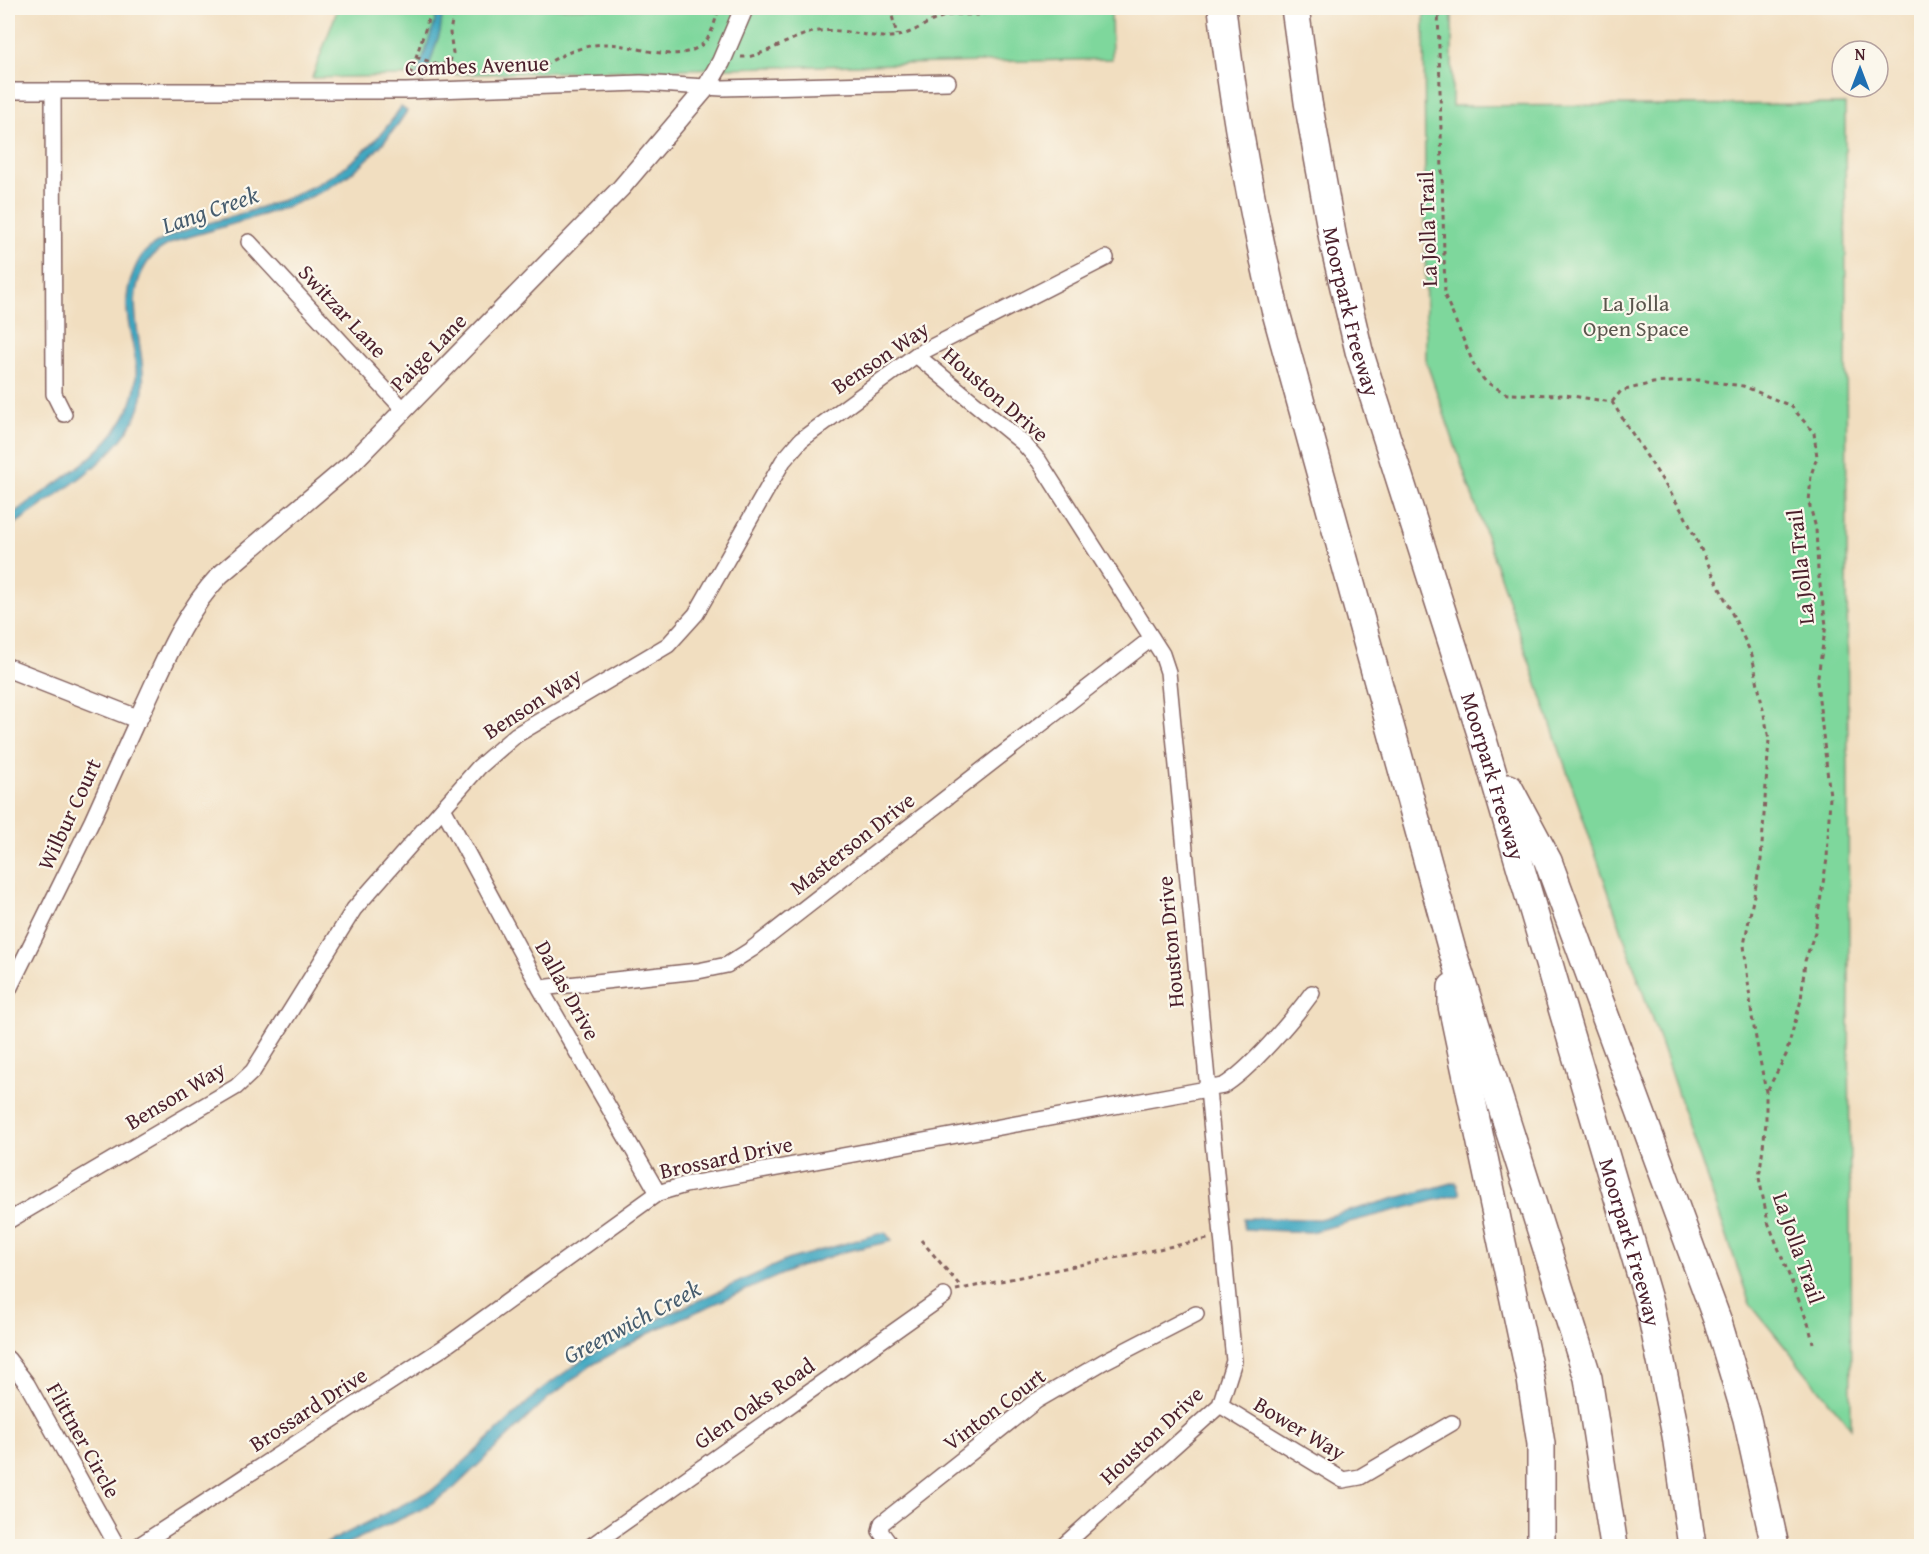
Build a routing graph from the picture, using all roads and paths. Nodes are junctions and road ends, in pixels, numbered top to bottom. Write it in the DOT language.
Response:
graph roads {
  1 [pos="429,8"];
  2 [pos="454,8"];
  3 [pos="719,8"];
  4 [pos="744,8"];
  5 [pos="890,8"];
  6 [pos="996,8"];
  7 [pos="1222,8"];
  8 [pos="1295,8"];
  9 [pos="1438,8"];
  10 [pos="897,36"];
  11 [pos="725,53"];
  12 [pos="418,58"];
  13 [pos="530,76"];
  14 [pos="948,82"];
  15 [pos="706,88"];
  16 [pos="8,91"];
  17 [pos="53,91"];
  18 [pos="406,91"];
  19 [pos="249,242"];
  20 [pos="1106,258"];
  21 [pos="916,355"];
  22 [pos="1612,402"];
  23 [pos="404,410"];
  24 [pos="64,414"];
  25 [pos="1152,638"];
  26 [pos="8,668"];
  27 [pos="138,719"];
  28 [pos="1482,740"];
  29 [pos="443,808"];
  30 [pos="1452,950"];
  31 [pos="540,988"];
  32 [pos="8,991"];
  33 [pos="1312,993"];
  34 [pos="1206,1089"];
  35 [pos="1766,1092"];
  36 [pos="658,1193"];
  37 [pos="8,1221"];
  38 [pos="1221,1237"];
  39 [pos="921,1240"];
  40 [pos="961,1287"];
  41 [pos="946,1294"];
  42 [pos="1196,1314"];
  43 [pos="1813,1343"];
  44 [pos="8,1359"];
  45 [pos="1220,1405"];
  46 [pos="1452,1423"];
  47 [pos="117,1546"];
  48 [pos="138,1546"];
  49 [pos="591,1546"];
  50 [pos="891,1546"];
  51 [pos="1063,1546"];
  52 [pos="1541,1546"];
  53 [pos="1614,1546"];
  54 [pos="1692,1546"];
  55 [pos="1775,1546"];
  1 -- 12 [label="path"];
  2 -- 12 [label="path"];
  3 -- 13 [label="path"];
  4 -- 11 [label="street, Paige Lane"];
  5 -- 10 [label="path"];
  6 -- 10 [label="path"];
  7 -- 30 [label="highway"];
  8 -- 28 [label="highway, Moorpark Freeway"];
  9 -- 22 [label="path, La Jolla Trail"];
  10 -- 11 [label="path"];
  11 -- 15 [label="street, Paige Lane"];
  12 -- 18 [label="path"];
  14 -- 15 [label="street, Combes Avenue"];
  15 -- 18 [label="street, Combes Avenue"];
  15 -- 23 [label="street, Paige Lane"];
  16 -- 17 [label="street, Combes Avenue"];
  17 -- 18 [label="street, Combes Avenue"];
  17 -- 24 [label="street"];
  19 -- 23 [label="street, Switzar Lane"];
  20 -- 21 [label="street, Benson Way"];
  21 -- 25 [label="street, Houston Drive"];
  21 -- 29 [label="street, Benson Way"];
  22 -- 35 [label="path, La Jolla Trail"];
  22 -- 35 [label="path, La Jolla Trail"];
  23 -- 27 [label="street, Paige Lane"];
  25 -- 31 [label="street, Masterson Drive"];
  25 -- 34 [label="street, Houston Drive"];
  26 -- 27 [label="street"];
  27 -- 32 [label="street, Wilbur Court"];
  28 -- 54 [label="highway, Moorpark Freeway"];
  28 -- 55 [label="highway"];
  29 -- 31 [label="street, Dallas Drive"];
  29 -- 37 [label="street, Benson Way"];
  30 -- 52 [label="highway"];
  30 -- 53 [label="highway"];
  31 -- 36 [label="street, Dallas Drive"];
  33 -- 34 [label="street, Brossard Drive"];
  34 -- 36 [label="street, Brossard Drive"];
  34 -- 38 [label="street, Houston Drive"];
  35 -- 43 [label="path, La Jolla Trail"];
  36 -- 48 [label="street, Brossard Drive"];
  38 -- 40 [label="path"];
  38 -- 45 [label="street, Houston Drive"];
  39 -- 40 [label="path"];
  40 -- 41 [label="path"];
  41 -- 49 [label="street, Glen Oaks Road"];
  42 -- 50 [label="street, Vinton Court"];
  44 -- 47 [label="street, Flittner Circle"];
  45 -- 46 [label="street, Bower Way"];
  45 -- 51 [label="street, Houston Drive"];
}
